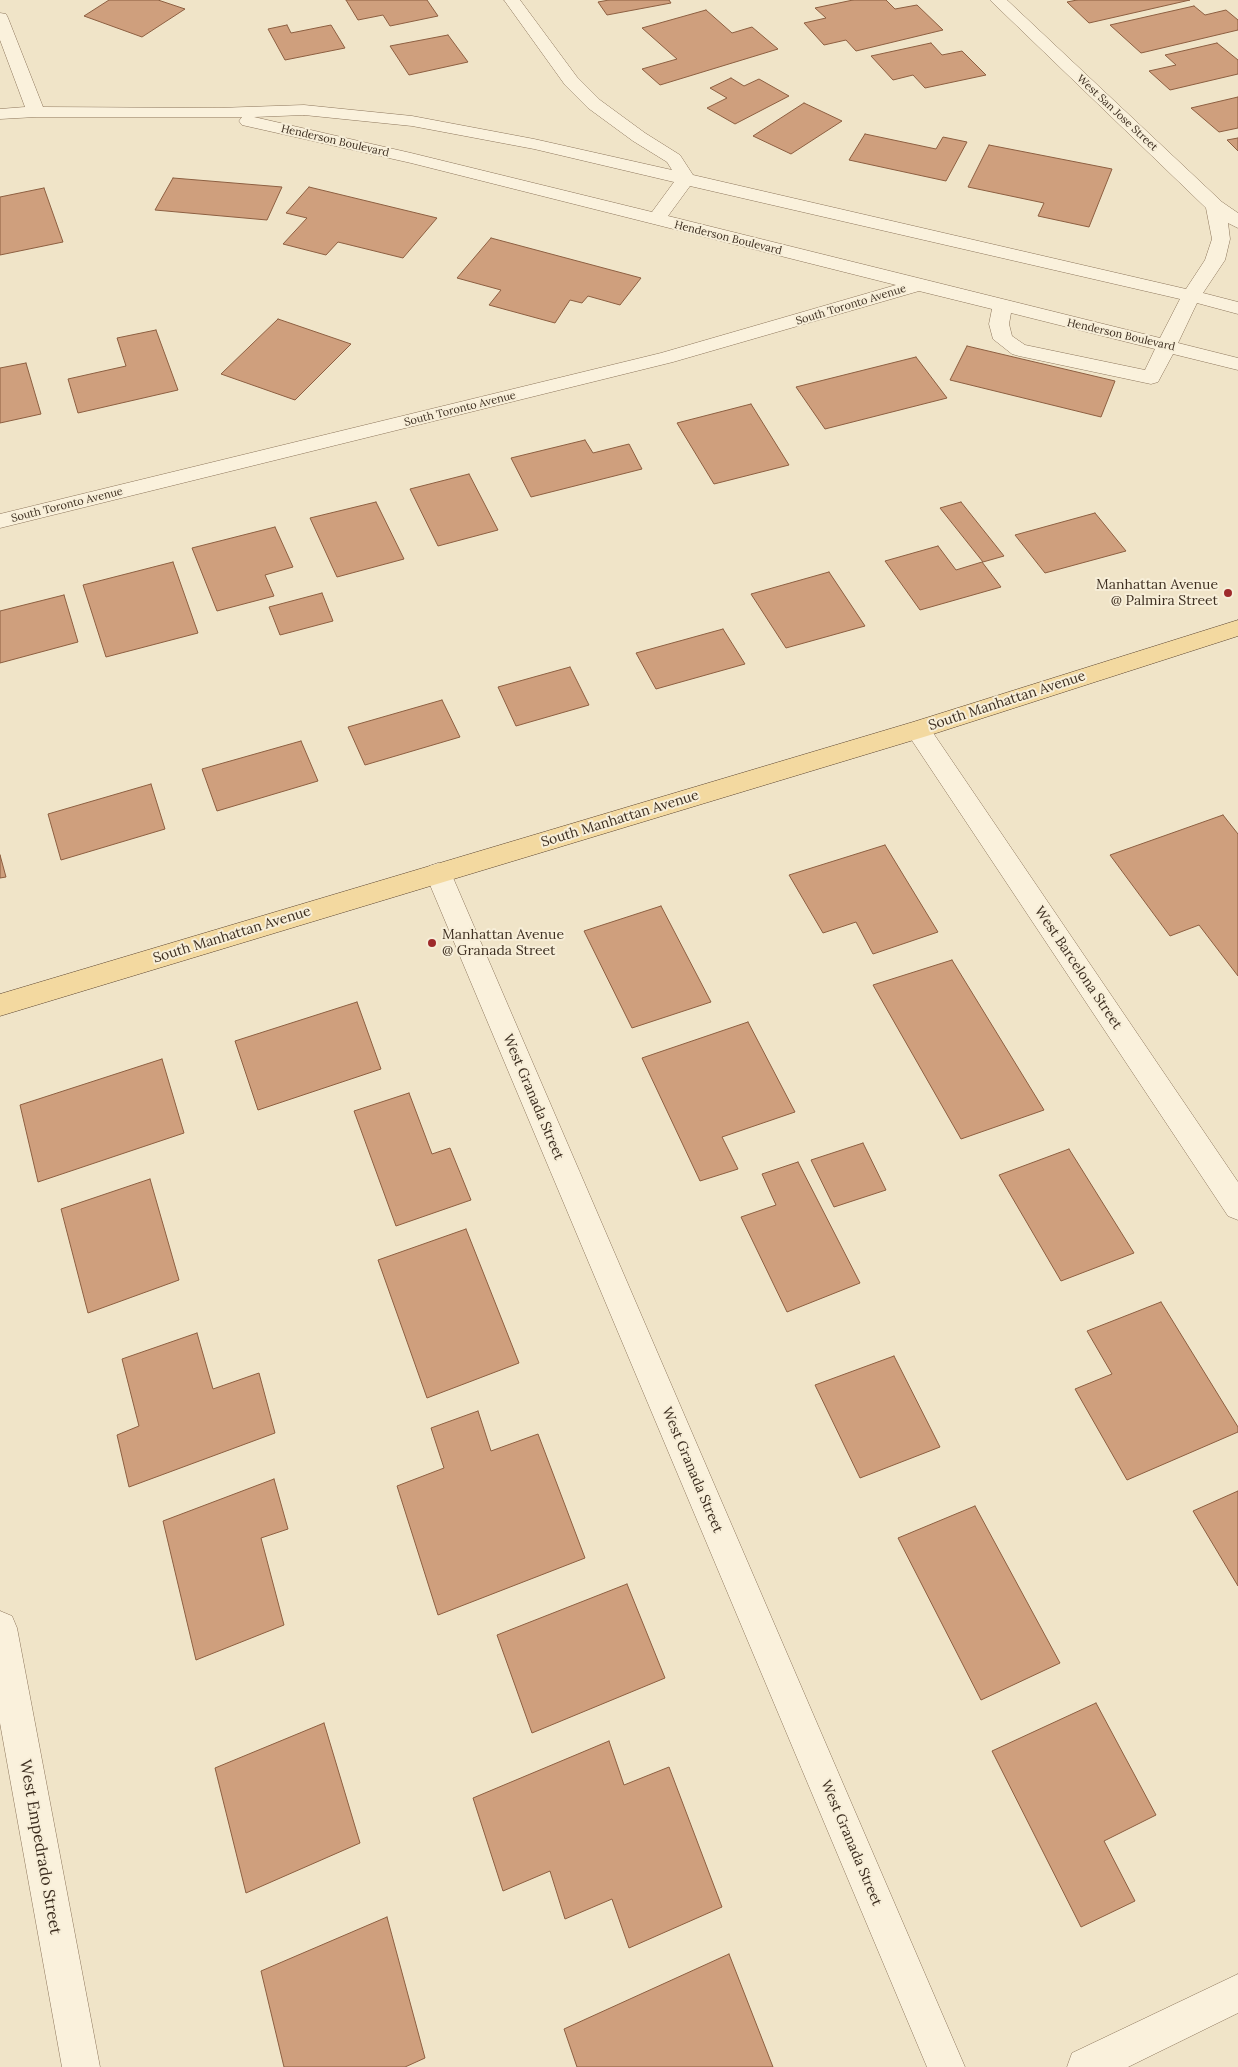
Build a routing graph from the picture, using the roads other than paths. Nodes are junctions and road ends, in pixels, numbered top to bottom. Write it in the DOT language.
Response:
graph roads {
  1 [pos="512,0"];
  2 [pos="998,0"];
  3 [pos="0,18"];
  4 [pos="36,112"];
  5 [pos="218,113"];
  6 [pos="0,114"];
  7 [pos="686,179"];
  8 [pos="1215,206"];
  9 [pos="656,220"];
  10 [pos="1238,222"];
  11 [pos="917,285"];
  12 [pos="1191,296"];
  13 [pos="1002,307"];
  14 [pos="1238,308"];
  15 [pos="1166,346"];
  16 [pos="1238,364"];
  17 [pos="0,521"];
  18 [pos="1238,628"];
  19 [pos="918,730"];
  20 [pos="438,873"];
  21 [pos="0,1005"];
  22 [pos="1238,1207"];
  23 [pos="0,1628"];
  24 [pos="1238,1993"];
  25 [pos="81,2067"];
  26 [pos="946,2067"];
  27 [pos="1086,2067"];
  1 -- 7 [label="street"];
  2 -- 8 [label="street, West San Jose Street"];
  3 -- 4 [label="street"];
  4 -- 5 [label="street, Henderson Boulevard"];
  4 -- 6 [label="street, Henderson Boulevard"];
  5 -- 7 [label="street, Henderson Boulevard"];
  5 -- 9 [label="street, Henderson Boulevard"];
  7 -- 9 [label="street"];
  7 -- 12 [label="street, Henderson Boulevard"];
  8 -- 10 [label="street, West San Jose Street"];
  8 -- 12 [label="street"];
  9 -- 11 [label="street, Henderson Boulevard"];
  11 -- 13 [label="street, Henderson Boulevard"];
  11 -- 17 [label="street, South Toronto Avenue"];
  12 -- 14 [label="street, Henderson Boulevard"];
  12 -- 15 [label="street"];
  13 -- 15 [label="street, Henderson Boulevard"];
  13 -- 15 [label="street"];
  15 -- 16 [label="street, Henderson Boulevard"];
  18 -- 19 [label="main road, South Manhattan Avenue"];
  19 -- 20 [label="main road, South Manhattan Avenue"];
  19 -- 22 [label="street, West Barcelona Street"];
  20 -- 21 [label="main road, South Manhattan Avenue"];
  20 -- 26 [label="street, West Granada Street"];
  23 -- 25 [label="street, West Empedrado Street"];
  24 -- 27 [label="street"];
}
